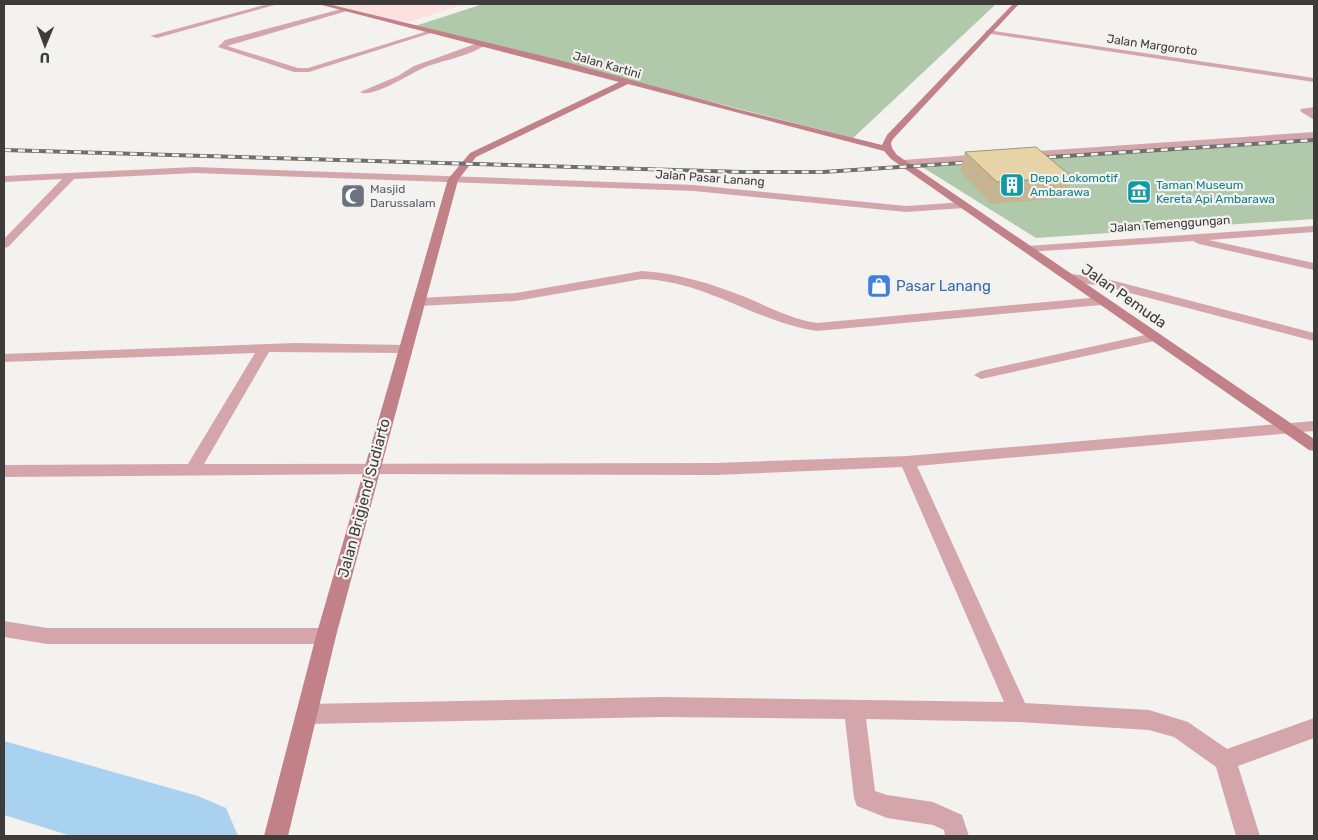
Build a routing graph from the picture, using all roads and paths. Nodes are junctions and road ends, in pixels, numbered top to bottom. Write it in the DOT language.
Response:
graph roads {
  1 [pos="275,4"];
  2 [pos="321,4"];
  3 [pos="1016,4"];
  4 [pos="239,6"];
  5 [pos="254,9"];
  6 [pos="345,10"];
  7 [pos="430,32"];
  8 [pos="987,32"];
  9 [pos="154,36"];
  10 [pos="482,45"];
  11 [pos="1314,80"];
  12 [pos="626,82"];
  13 [pos="364,92"];
  14 [pos="1314,110"];
  15 [pos="1314,117"];
  16 [pos="1314,135"];
  17 [pos="887,149"];
  18 [pos="1010,156"];
  19 [pos="991,157"];
  20 [pos="903,163"];
  21 [pos="71,176"];
  22 [pos="453,178"];
  23 [pos="4,179"];
  24 [pos="965,205"];
  25 [pos="1314,229"];
  26 [pos="1180,237"];
  27 [pos="6,240"];
  28 [pos="1027,249"];
  29 [pos="1314,266"];
  30 [pos="1071,278"];
  31 [pos="1101,301"];
  32 [pos="419,302"];
  33 [pos="1154,337"];
  34 [pos="1314,337"];
  35 [pos="264,349"];
  36 [pos="404,349"];
  37 [pos="4,358"];
  38 [pos="981,376"];
  39 [pos="1314,426"];
  40 [pos="1287,428"];
  41 [pos="1314,446"];
  42 [pos="907,461"];
  43 [pos="374,468"];
  44 [pos="192,471"];
  45 [pos="6,474"];
  46 [pos="4,629"];
  47 [pos="326,636"];
  48 [pos="854,710"];
  49 [pos="1018,712"];
  50 [pos="307,714"];
  51 [pos="1314,728"];
  52 [pos="1225,760"];
  53 [pos="276,836"];
  54 [pos="957,836"];
  55 [pos="1248,836"];
  1 -- 5 [label="street"];
  2 -- 6 [label="street, Jalan Kartini"];
  3 -- 8 [label="street"];
  4 -- 5 [label="street"];
  5 -- 9 [label="street"];
  6 -- 7 [label="street, Jalan Kartini"];
  6 -- 7 [label="street"];
  7 -- 10 [label="street, Jalan Kartini"];
  8 -- 11 [label="street, Jalan Margoroto"];
  8 -- 17 [label="street"];
  10 -- 12 [label="street, Jalan Kartini"];
  10 -- 13 [label="street"];
  12 -- 17 [label="street, Jalan Kartini"];
  12 -- 22 [label="street, Jalan Brigjend Sudiarto"];
  14 -- 15 [label="street"];
  16 -- 18 [label="street"];
  17 -- 20 [label="street, Jalan Pemuda"];
  19 -- 20 [label="street"];
  20 -- 24 [label="street, Jalan Pemuda"];
  21 -- 22 [label="street, Jalan Pasar Lanang"];
  21 -- 23 [label="street, Jalan Pasar Lanang"];
  21 -- 27 [label="street"];
  22 -- 24 [label="street, Jalan Pasar Lanang"];
  22 -- 32 [label="street, Jalan Brigjend Sudiarto"];
  24 -- 28 [label="street, Jalan Pemuda"];
  25 -- 26 [label="street, Jalan Temenggungan"];
  26 -- 28 [label="street, Jalan Temenggungan"];
  26 -- 29 [label="street"];
  28 -- 30 [label="street, Jalan Pemuda"];
  30 -- 31 [label="street, Jalan Pemuda"];
  30 -- 34 [label="street"];
  31 -- 32 [label="street"];
  31 -- 33 [label="street, Jalan Pemuda"];
  32 -- 36 [label="street, Jalan Brigjend Sudiarto"];
  33 -- 38 [label="street"];
  33 -- 40 [label="street, Jalan Pemuda"];
  35 -- 36 [label="street"];
  35 -- 37 [label="street"];
  35 -- 44 [label="street"];
  36 -- 43 [label="street, Jalan Brigjend Sudiarto"];
  39 -- 40 [label="street"];
  40 -- 41 [label="street, Jalan Pemuda"];
  40 -- 42 [label="street"];
  42 -- 43 [label="street"];
  42 -- 49 [label="street"];
  43 -- 44 [label="street"];
  43 -- 47 [label="street, Jalan Brigjend Sudiarto"];
  44 -- 45 [label="street"];
  46 -- 47 [label="street"];
  47 -- 50 [label="street, Jalan Brigjend Sudiarto"];
  48 -- 49 [label="street"];
  48 -- 50 [label="street"];
  48 -- 54 [label="street"];
  49 -- 52 [label="street"];
  50 -- 53 [label="street, Jalan Brigjend Sudiarto"];
  51 -- 52 [label="street"];
  52 -- 55 [label="street"];
}
